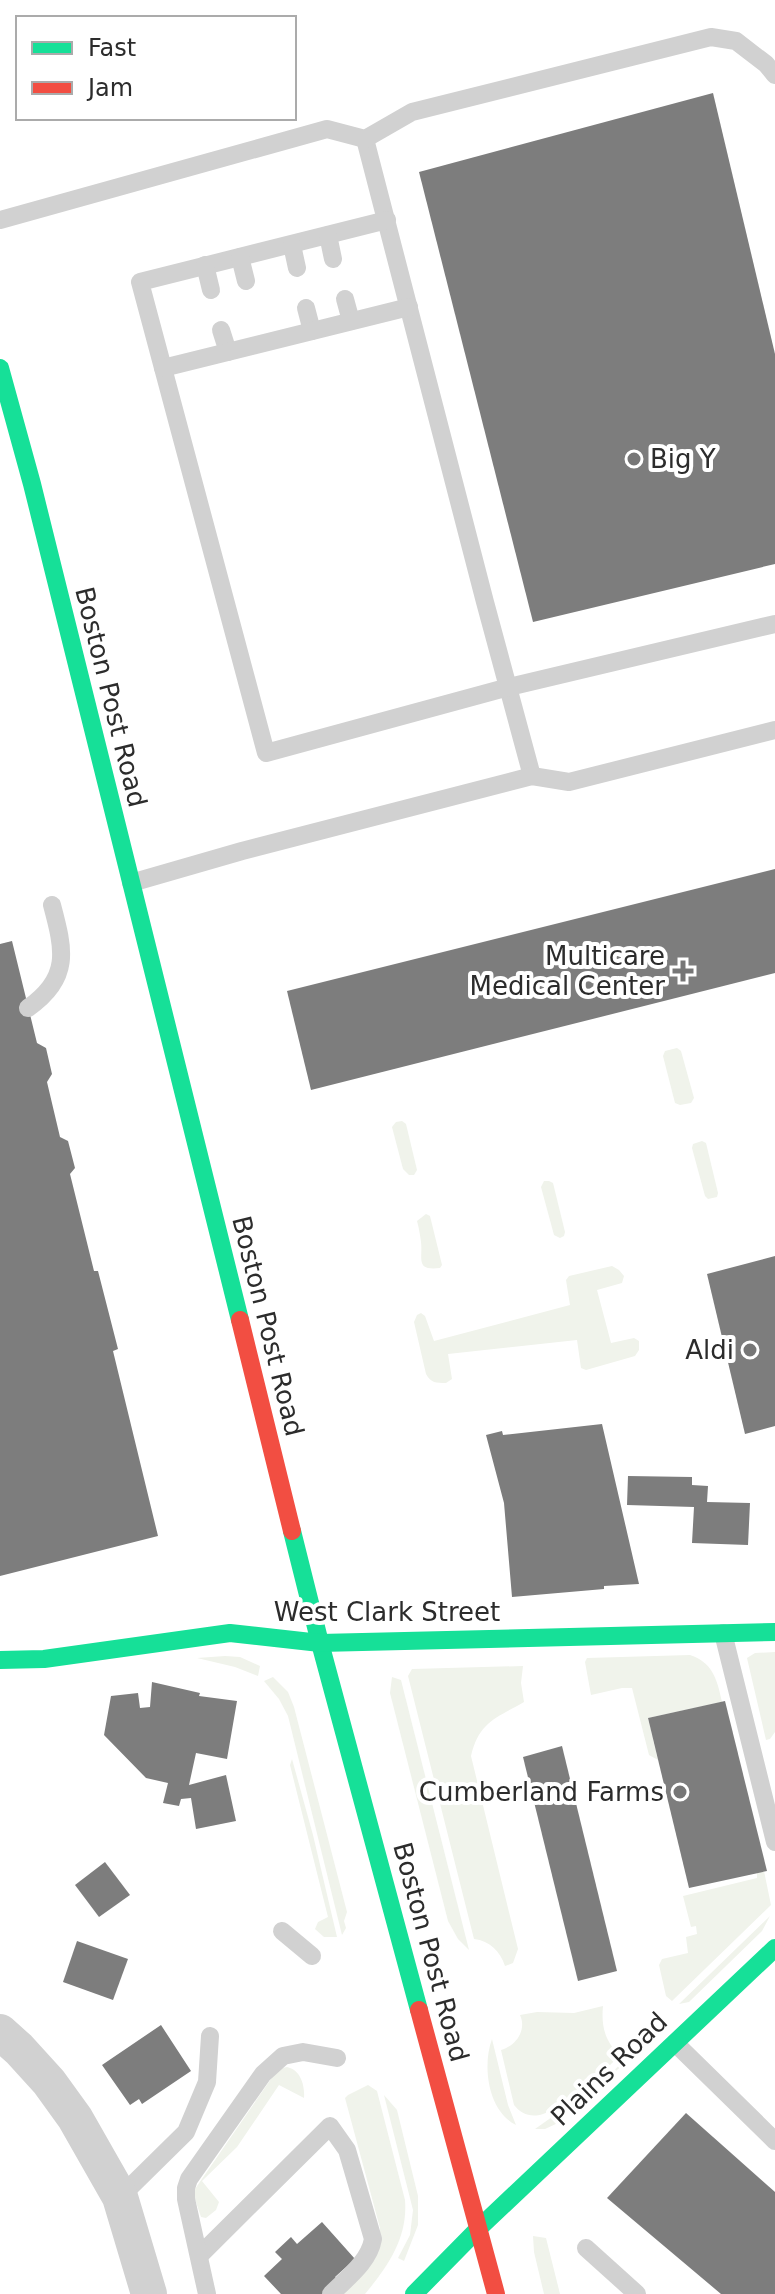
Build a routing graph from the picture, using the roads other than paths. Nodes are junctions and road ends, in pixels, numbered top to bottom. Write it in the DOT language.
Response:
graph roads {
  1 [pos="775,75"];
  2 [pos="365,139"];
  3 [pos="0,220"];
  4 [pos="387,220"];
  5 [pos="328,235"];
  6 [pos="292,245"];
  7 [pos="240,257"];
  8 [pos="333,259"];
  9 [pos="205,265"];
  10 [pos="297,268"];
  11 [pos="246,281"];
  12 [pos="211,290"];
  13 [pos="345,299"];
  14 [pos="409,307"];
  15 [pos="306,308"];
  16 [pos="351,321"];
  17 [pos="257,323"];
  18 [pos="221,330"];
  19 [pos="312,331"];
  20 [pos="261,344"];
  21 [pos="228,352"];
  22 [pos="0,368"];
  23 [pos="163,368"];
  24 [pos="775,624"];
  25 [pos="509,687"];
  26 [pos="775,730"];
  27 [pos="532,776"];
  28 [pos="130,883"];
  29 [pos="52,905"];
  30 [pos="28,1008"];
  31 [pos="775,1632"];
  32 [pos="723,1633"];
  33 [pos="320,1643"];
  34 [pos="0,1660"];
  35 [pos="775,1842"];
  36 [pos="282,1931"];
  37 [pos="775,1948"];
  38 [pos="312,1956"];
  39 [pos="0,2032"];
  40 [pos="210,2036"];
  41 [pos="675,2043"];
  42 [pos="337,2058"];
  43 [pos="775,2141"];
  44 [pos="120,2197"];
  45 [pos="479,2228"];
  46 [pos="586,2248"];
  47 [pos="199,2256"];
  48 [pos="149,2294"];
  49 [pos="207,2294"];
  50 [pos="331,2294"];
  51 [pos="414,2294"];
  52 [pos="496,2294"];
  53 [pos="637,2294"];
  1 -- 2 [label="lane"];
  2 -- 3 [label="lane"];
  2 -- 4 [label="lane"];
  4 -- 5 [label="lane"];
  4 -- 14 [label="lane"];
  5 -- 6 [label="lane"];
  5 -- 8 [label="lane"];
  6 -- 7 [label="lane"];
  6 -- 10 [label="lane"];
  7 -- 9 [label="lane"];
  7 -- 11 [label="lane"];
  9 -- 12 [label="lane"];
  9 -- 23 [label="lane"];
  13 -- 16 [label="lane"];
  14 -- 16 [label="lane"];
  14 -- 25 [label="lane"];
  15 -- 19 [label="lane"];
  16 -- 19 [label="lane"];
  17 -- 20 [label="lane"];
  18 -- 21 [label="lane"];
  19 -- 20 [label="lane"];
  20 -- 21 [label="lane"];
  21 -- 23 [label="lane"];
  22 -- 28 [label="main road, Boston Post Road"];
  23 -- 25 [label="lane"];
  24 -- 25 [label="lane"];
  25 -- 27 [label="lane"];
  26 -- 27 [label="lane"];
  27 -- 28 [label="lane"];
  28 -- 33 [label="main road, Boston Post Road"];
  29 -- 30 [label="lane"];
  31 -- 32 [label="main road, West Clark Street"];
  32 -- 33 [label="main road, West Clark Street"];
  32 -- 35 [label="lane"];
  33 -- 34 [label="main road, West Clark Street"];
  33 -- 45 [label="main road, Boston Post Road"];
  36 -- 38 [label="lane"];
  37 -- 41 [label="main road, Plains Road"];
  39 -- 44 [label="street"];
  40 -- 44 [label="lane"];
  41 -- 43 [label="lane"];
  41 -- 45 [label="main road, Plains Road"];
  42 -- 47 [label="lane"];
  44 -- 48 [label="street"];
  45 -- 51 [label="main road, Plains Road"];
  45 -- 52 [label="main road, Boston Post Road"];
  46 -- 53 [label="lane"];
  47 -- 49 [label="lane"];
  47 -- 50 [label="lane"];
}
